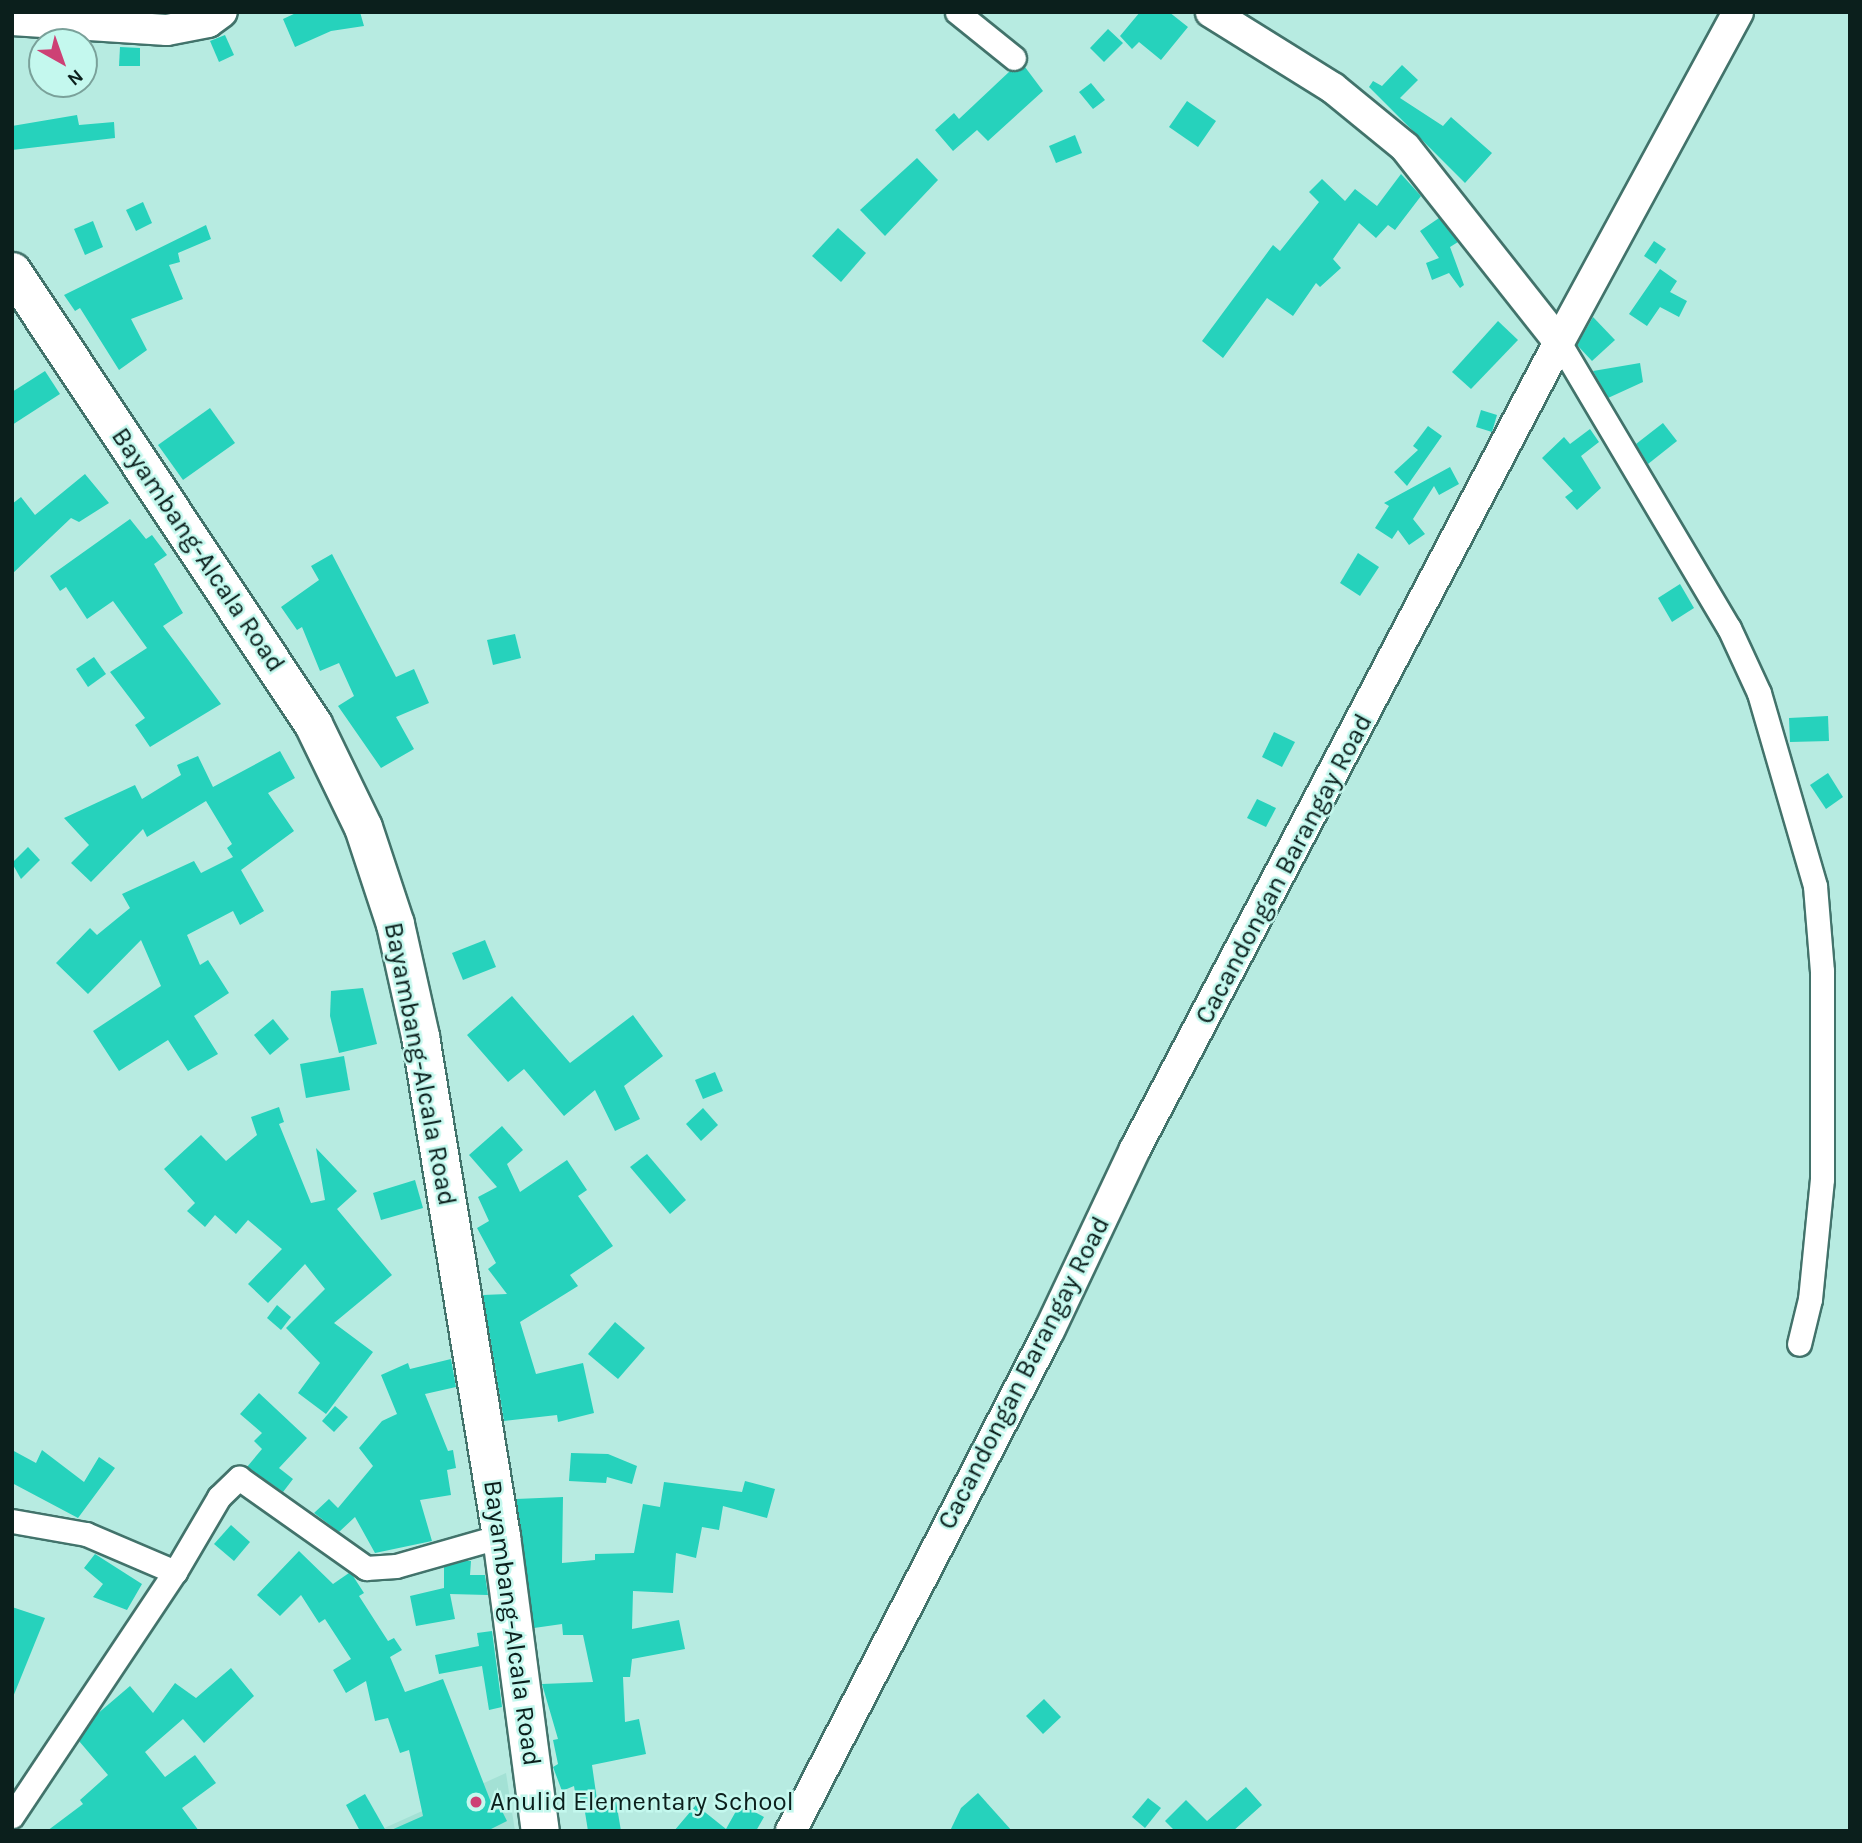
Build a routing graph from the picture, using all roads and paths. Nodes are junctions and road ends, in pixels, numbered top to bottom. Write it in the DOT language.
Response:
graph roads {
  1 [pos="222,12"];
  2 [pos="957,12"];
  3 [pos="1211,12"];
  4 [pos="1738,12"];
  5 [pos="12,20"];
  6 [pos="1014,58"];
  7 [pos="12,271"];
  8 [pos="1559,342"];
  9 [pos="1799,1344"];
  10 [pos="12,1521"];
  11 [pos="501,1536"];
  12 [pos="175,1572"];
  13 [pos="12,1816"];
  14 [pos="540,1831"];
  15 [pos="791,1831"];
  1 -- 5 [label="street"];
  2 -- 6 [label="street"];
  3 -- 8 [label="street"];
  4 -- 8 [label="street, Cacandongan Barangay Road"];
  7 -- 11 [label="main road, Bayambang-Alcala Road"];
  8 -- 9 [label="street"];
  8 -- 15 [label="street, Cacandongan Barangay Road"];
  10 -- 12 [label="street"];
  11 -- 12 [label="street"];
  11 -- 14 [label="main road, Bayambang-Alcala Road"];
  12 -- 13 [label="street"];
}
